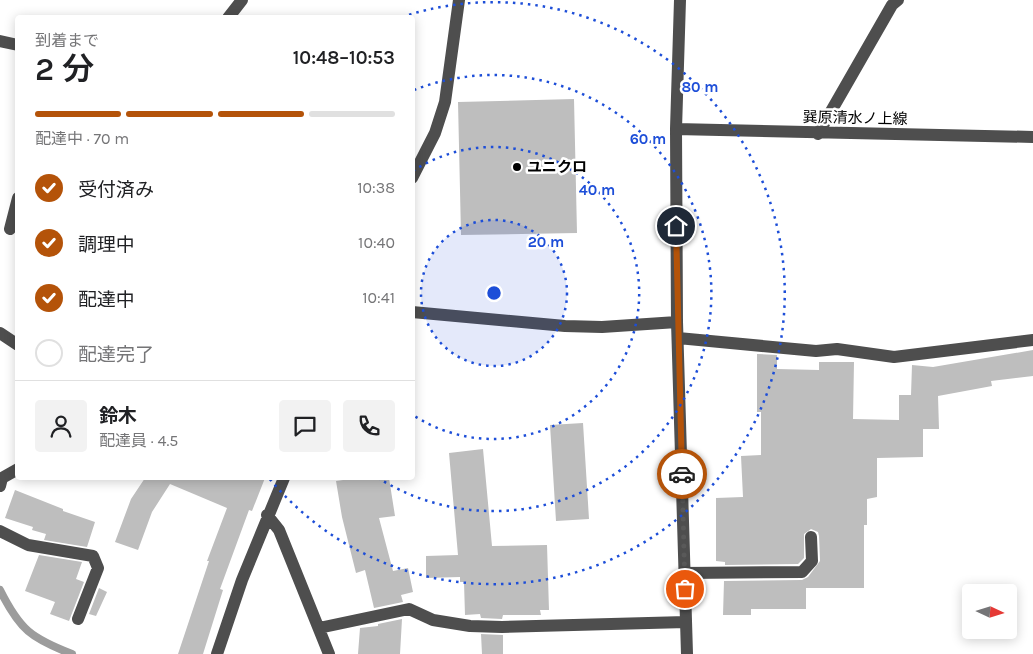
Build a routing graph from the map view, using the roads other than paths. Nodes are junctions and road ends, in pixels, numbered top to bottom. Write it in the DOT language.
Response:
graph roads {
  1 [pos="242,0"];
  2 [pos="459,0"];
  3 [pos="680,0"];
  4 [pos="898,0"];
  5 [pos="230,15"];
  6 [pos="0,41"];
  7 [pos="15,44"];
  8 [pos="676,129"];
  9 [pos="818,134"];
  10 [pos="1033,137"];
  11 [pos="415,172"];
  12 [pos="15,208"];
  13 [pos="9,229"];
  14 [pos="415,312"];
  15 [pos="677,322"];
  16 [pos="0,333"];
  17 [pos="678,338"];
  18 [pos="1033,340"];
  19 [pos="15,343"];
  20 [pos="15,471"];
  21 [pos="283,480"];
  22 [pos="0,486"];
  23 [pos="268,515"];
  24 [pos="0,531"];
  25 [pos="811,537"];
  26 [pos="685,573"];
  27 [pos="78,619"];
  28 [pos="686,622"];
  29 [pos="320,628"];
  30 [pos="217,654"];
  31 [pos="329,654"];
  32 [pos="687,654"];
  1 -- 5 [label="street"];
  2 -- 11 [label="street"];
  3 -- 8 [label="street"];
  4 -- 9 [label="street"];
  6 -- 7 [label="street"];
  8 -- 9 [label="street, 巽原清水ノ上線"];
  8 -- 15 [label="street"];
  9 -- 10 [label="street, 巽原清水ノ上線"];
  12 -- 13 [label="street"];
  14 -- 15 [label="street"];
  15 -- 17 [label="street"];
  16 -- 19 [label="street"];
  17 -- 18 [label="street"];
  17 -- 26 [label="street"];
  20 -- 22 [label="street"];
  21 -- 23 [label="street"];
  23 -- 29 [label="street"];
  23 -- 30 [label="street"];
  24 -- 27 [label="street"];
  25 -- 26 [label="street"];
  26 -- 28 [label="street"];
  28 -- 29 [label="street"];
  28 -- 32 [label="street"];
  29 -- 31 [label="street"];
}
